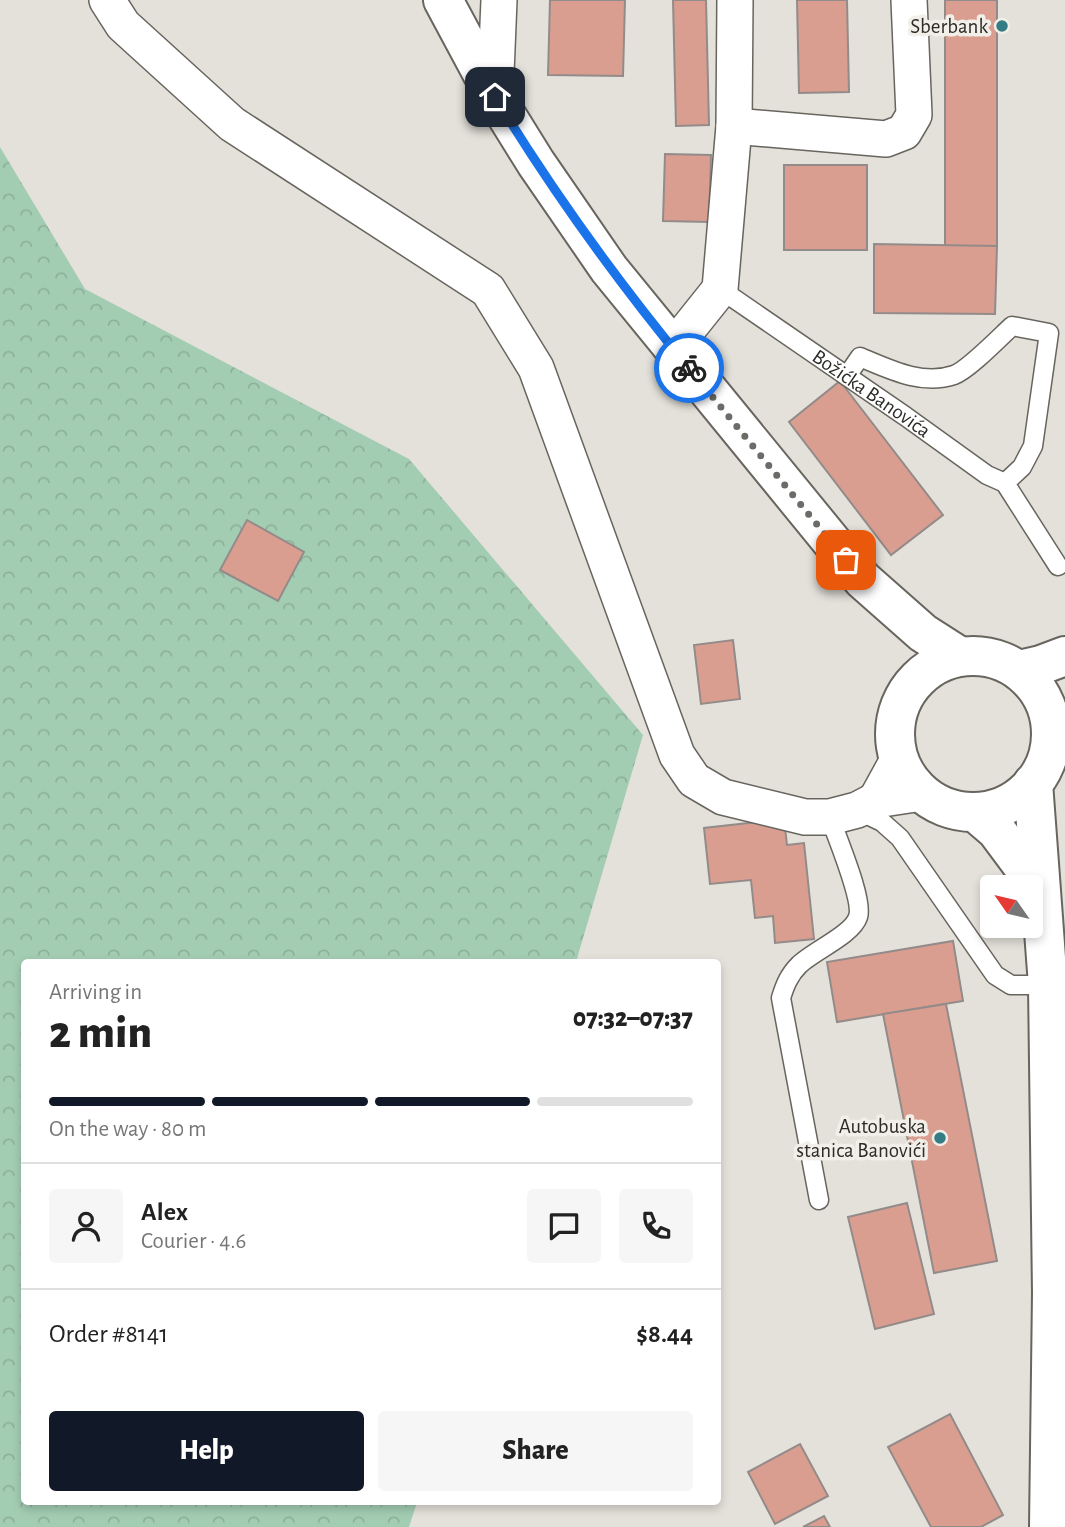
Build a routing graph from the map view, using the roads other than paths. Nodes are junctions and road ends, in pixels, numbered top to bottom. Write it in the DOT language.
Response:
graph roads {
  1 [pos="107,0"];
  2 [pos="443,0"];
  3 [pos="499,0"];
  4 [pos="735,0"];
  5 [pos="909,0"];
  6 [pos="495,97"];
  7 [pos="734,126"];
  8 [pos="720,289"];
  9 [pos="673,349"];
  10 [pos="847,376"];
  11 [pos="1005,483"];
  12 [pos="1058,566"];
  13 [pos="863,580"];
  14 [pos="959,656"];
  15 [pos="1065,656"];
  16 [pos="1019,670"];
  17 [pos="912,684"];
  18 [pos="1058,720"];
  19 [pos="899,758"];
  20 [pos="1033,783"];
  21 [pos="922,793"];
  22 [pos="854,809"];
  23 [pos="975,812"];
  24 [pos="1030,875"];
  25 [pos="1039,875"];
  26 [pos="1043,925"];
  27 [pos="1048,985"];
  28 [pos="819,1200"];
  29 [pos="1058,1354"];
  30 [pos="1049,1527"];
  1 -- 22 [label="street"];
  2 -- 6 [label="main road"];
  3 -- 6 [label="street"];
  4 -- 7 [label="street"];
  5 -- 7 [label="street"];
  6 -- 9 [label="main road"];
  7 -- 8 [label="street"];
  8 -- 9 [label="street"];
  8 -- 10 [label="lane, Božićka Banovića"];
  9 -- 13 [label="main road"];
  10 -- 11 [label="lane, Božićka Banovića"];
  10 -- 11 [label="lane"];
  11 -- 12 [label="lane, Božićka Banovića"];
  13 -- 14 [label="main road"];
  13 -- 17 [label="main road"];
  14 -- 16 [label="main road"];
  14 -- 17 [label="main road"];
  15 -- 16 [label="main road"];
  16 -- 18 [label="main road"];
  17 -- 19 [label="main road"];
  18 -- 20 [label="main road"];
  19 -- 21 [label="main road"];
  19 -- 22 [label="street"];
  20 -- 23 [label="main road"];
  20 -- 25 [label="main road"];
  21 -- 22 [label="street"];
  21 -- 23 [label="main road"];
  22 -- 27 [label="lane"];
  22 -- 28 [label="lane"];
  23 -- 24 [label="main road"];
  26 -- 27 [label="main road"];
  27 -- 29 [label="main road"];
  29 -- 30 [label="main road"];
}
